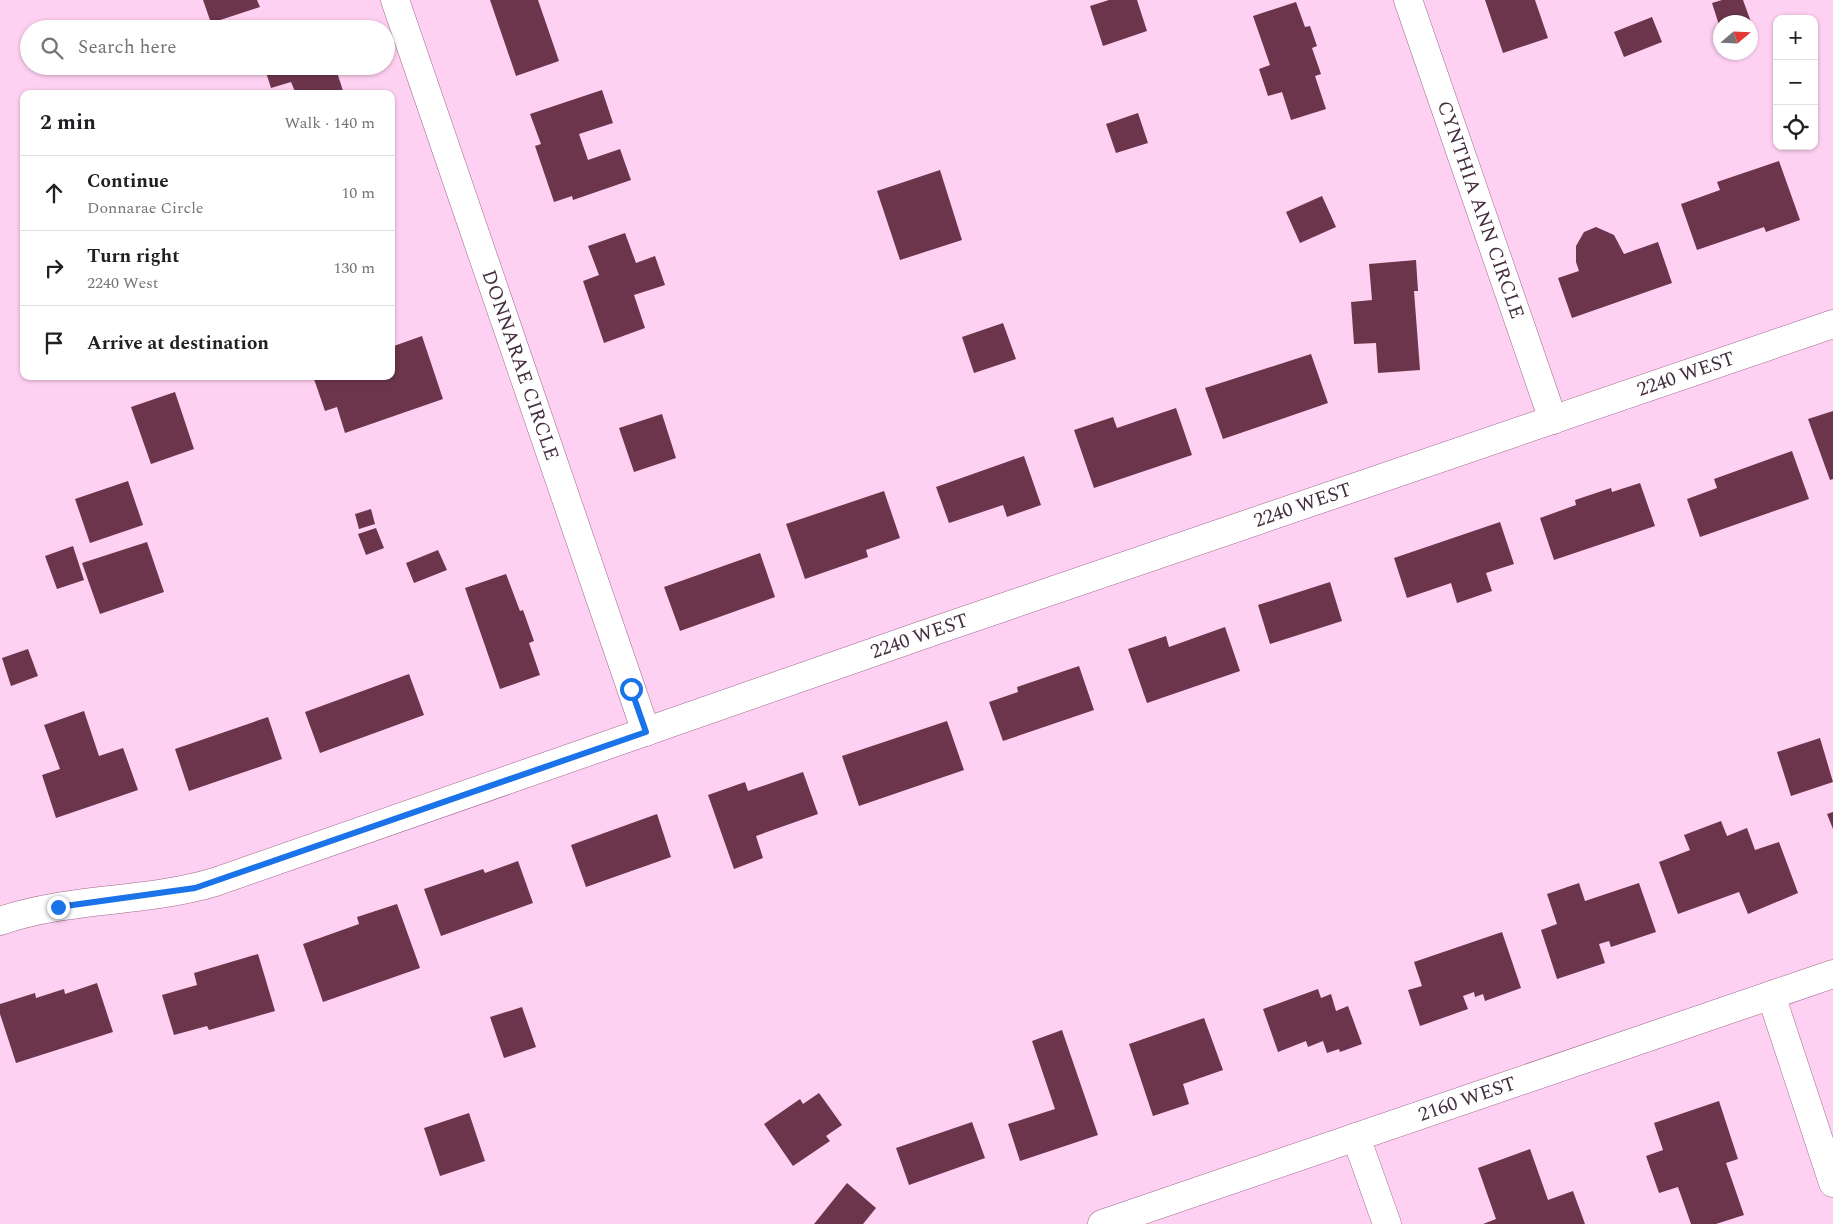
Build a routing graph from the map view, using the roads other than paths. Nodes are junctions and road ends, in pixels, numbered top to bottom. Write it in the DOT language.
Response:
graph roads {
  1 [pos="395,0"];
  2 [pos="1408,0"];
  3 [pos="1833,324"];
  4 [pos="1553,420"];
  5 [pos="646,732"];
  6 [pos="0,921"];
  7 [pos="1833,974"];
  8 [pos="1771,995"];
  9 [pos="1356,1137"];
  10 [pos="1833,1183"];
  11 [pos="1102,1224"];
  12 [pos="1387,1224"];
  1 -- 5 [label="street, DONNARAE CIRCLE"];
  2 -- 4 [label="street, CYNTHIA ANN CIRCLE"];
  3 -- 4 [label="street, 2240 WEST"];
  4 -- 5 [label="street, 2240 WEST"];
  5 -- 6 [label="street, 2240 WEST"];
  7 -- 8 [label="street, 2160 WEST"];
  8 -- 9 [label="street, 2160 WEST"];
  8 -- 10 [label="street"];
  9 -- 11 [label="street, 2160 WEST"];
  9 -- 12 [label="street"];
}
